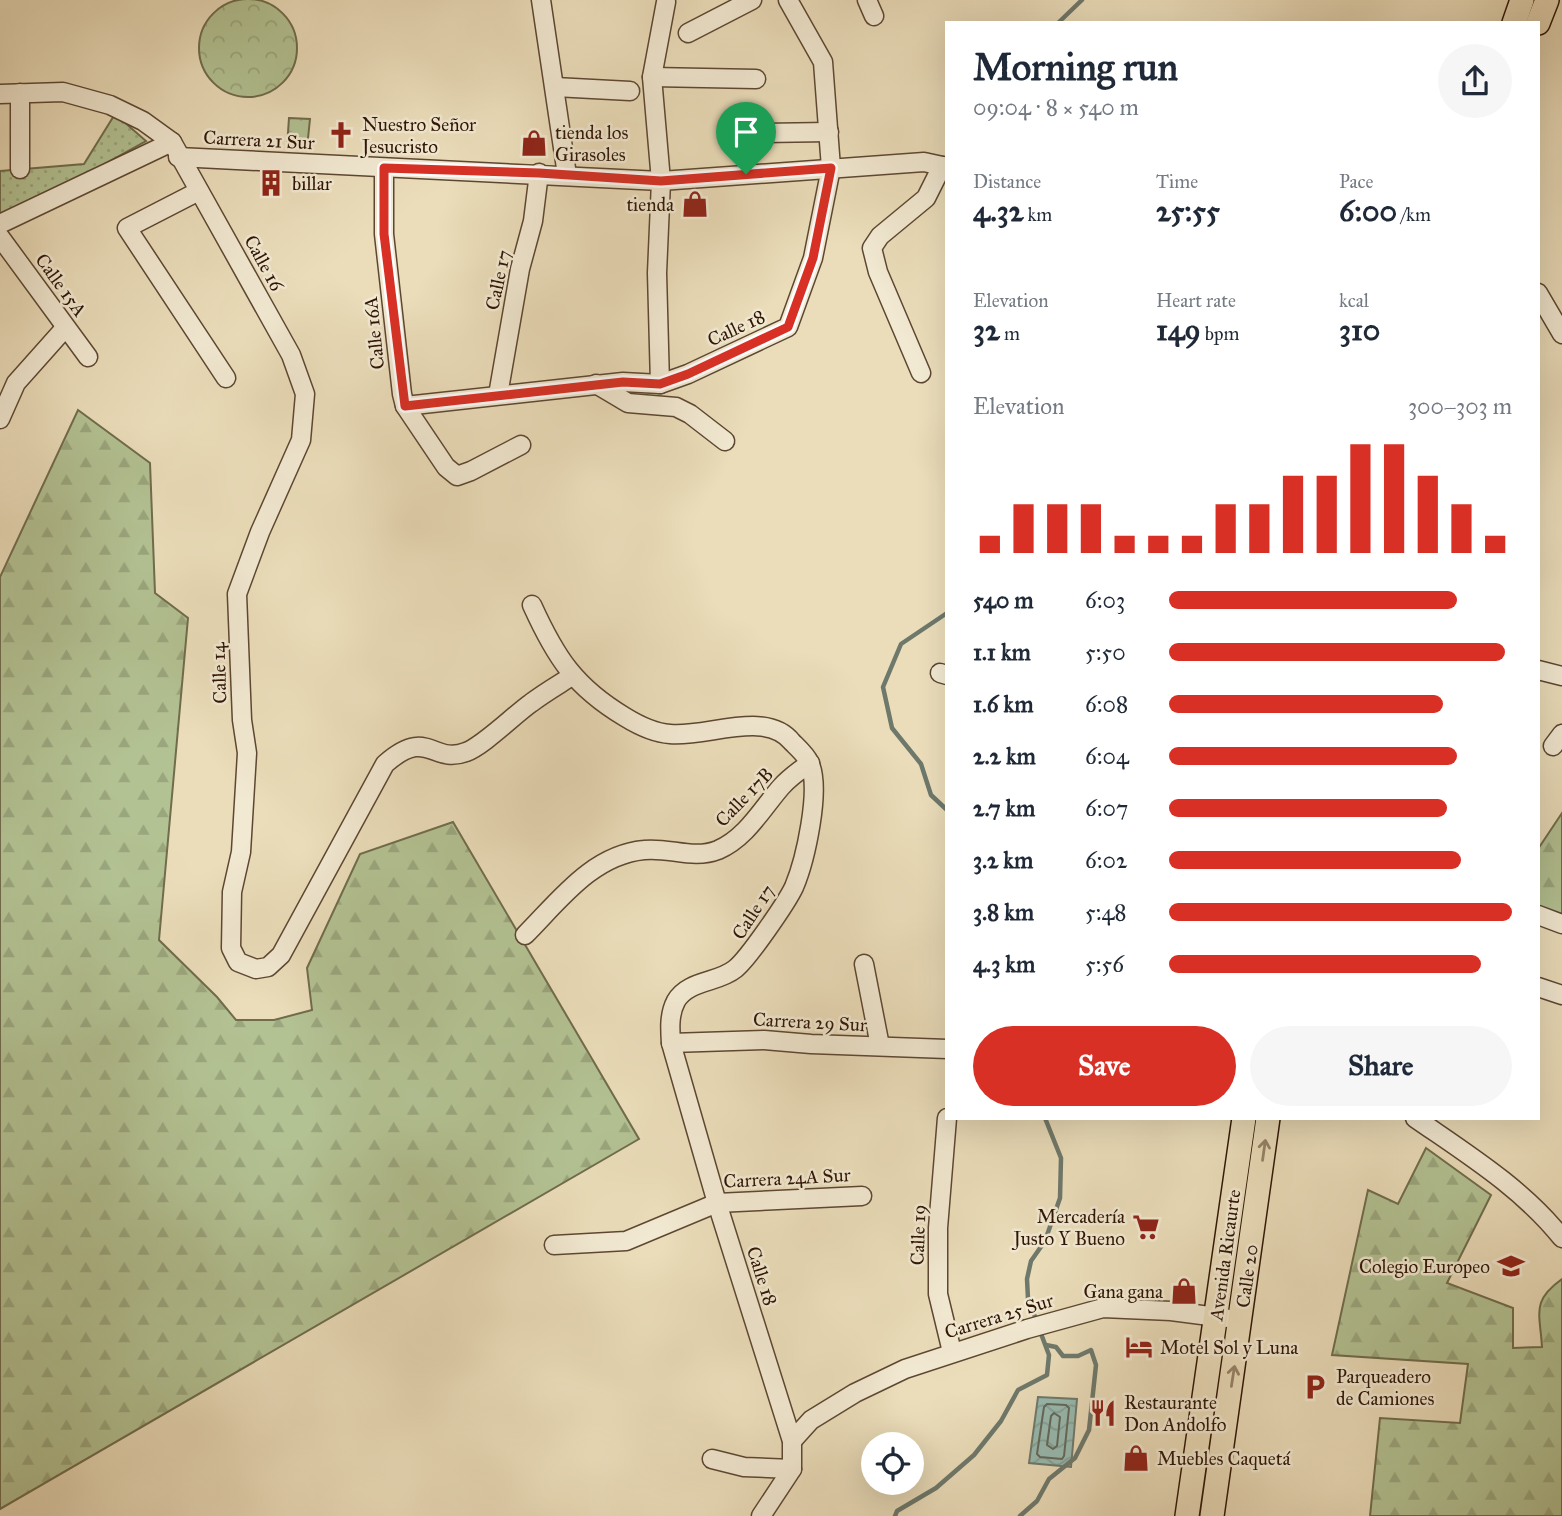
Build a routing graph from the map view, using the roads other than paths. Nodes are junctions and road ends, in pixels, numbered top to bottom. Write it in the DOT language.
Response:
graph roads {
  1 [pos="541,0"];
  2 [pos="751,0"];
  3 [pos="788,0"];
  4 [pos="1522,0"];
  5 [pos="1547,0"];
  6 [pos="666,2"];
  7 [pos="1515,21"];
  8 [pos="1539,21"];
  9 [pos="688,33"];
  10 [pos="652,77"];
  11 [pos="756,79"];
  12 [pos="555,88"];
  13 [pos="630,91"];
  14 [pos="20,93"];
  15 [pos="0,94"];
  16 [pos="829,132"];
  17 [pos="763,133"];
  18 [pos="175,150"];
  19 [pos="944,167"];
  20 [pos="384,168"];
  21 [pos="831,168"];
  22 [pos="20,169"];
  23 [pos="539,173"];
  24 [pos="567,175"];
  25 [pos="661,181"];
  26 [pos="199,191"];
  27 [pos="0,224"];
  28 [pos="0,237"];
  29 [pos="1540,296"];
  30 [pos="65,328"];
  31 [pos="1562,334"];
  32 [pos="88,357"];
  33 [pos="921,373"];
  34 [pos="226,377"];
  35 [pos="596,384"];
  36 [pos="660,384"];
  37 [pos="305,394"];
  38 [pos="498,395"];
  39 [pos="405,406"];
  40 [pos="0,419"];
  41 [pos="725,442"];
  42 [pos="521,445"];
  43 [pos="532,605"];
  44 [pos="1540,670"];
  45 [pos="572,676"];
  46 [pos="1562,676"];
  47 [pos="810,762"];
  48 [pos="1540,916"];
  49 [pos="1562,924"];
  50 [pos="525,935"];
  51 [pos="864,964"];
  52 [pos="671,1043"];
  53 [pos="880,1046"];
  54 [pos="945,1049"];
  55 [pos="947,1120"];
  56 [pos="1244,1120"];
  57 [pos="1268,1120"];
  58 [pos="1418,1120"];
  59 [pos="862,1196"];
  60 [pos="717,1203"];
  61 [pos="1562,1238"];
  62 [pos="554,1245"];
  63 [pos="1217,1317"];
  64 [pos="1241,1321"];
  65 [pos="952,1352"];
  66 [pos="792,1441"];
  67 [pos="712,1459"];
  68 [pos="792,1469"];
  69 [pos="761,1516"];
  70 [pos="1187,1516"];
  71 [pos="1212,1516"];
  1 -- 12 [label="street"];
  2 -- 9 [label="street"];
  3 -- 16 [label="street, Calle 18"];
  4 -- 7 [label="main road"];
  5 -- 8 [label="main road"];
  6 -- 10 [label="street"];
  10 -- 11 [label="street"];
  10 -- 25 [label="street"];
  12 -- 13 [label="street"];
  12 -- 24 [label="street"];
  14 -- 15 [label="street"];
  14 -- 18 [label="street"];
  14 -- 22 [label="street"];
  16 -- 17 [label="street"];
  16 -- 21 [label="street, Calle 18"];
  18 -- 20 [label="street, Carrera 21 Sur"];
  18 -- 26 [label="street, Calle 16"];
  18 -- 27 [label="street"];
  19 -- 21 [label="street, Carrera 21 Sur"];
  19 -- 33 [label="street"];
  20 -- 23 [label="street, Carrera 21 Sur"];
  20 -- 39 [label="street, Calle 16A"];
  21 -- 25 [label="street, Carrera 21 Sur"];
  21 -- 36 [label="street, Calle 18"];
  23 -- 24 [label="street, Carrera 21 Sur"];
  23 -- 38 [label="street, Calle 17"];
  24 -- 25 [label="street, Carrera 21 Sur"];
  25 -- 36 [label="street"];
  26 -- 34 [label="street"];
  26 -- 37 [label="street, Calle 16"];
  28 -- 30 [label="street, Calle 15A"];
  29 -- 31 [label="street"];
  30 -- 32 [label="street, Calle 15A"];
  30 -- 40 [label="street"];
  35 -- 36 [label="street, Calle 18"];
  35 -- 38 [label="street, Calle 18"];
  35 -- 41 [label="street"];
  37 -- 45 [label="street, Calle 14"];
  38 -- 39 [label="street, Calle 18"];
  39 -- 42 [label="street, Calle 16A"];
  43 -- 45 [label="street"];
  44 -- 46 [label="street"];
  45 -- 47 [label="street"];
  47 -- 50 [label="street, Calle 17B"];
  47 -- 52 [label="street, Calle 17"];
  48 -- 49 [label="street"];
  51 -- 53 [label="street"];
  52 -- 53 [label="street, Carrera 29 Sur"];
  52 -- 60 [label="street, Calle 18"];
  53 -- 54 [label="street, Carrera 29 Sur"];
  55 -- 65 [label="street, Calle 19"];
  56 -- 63 [label="main road, Avenida Ricaurte"];
  64 -- 57 [label="main road, Calle 20, one-way"];
  58 -- 61 [label="street"];
  59 -- 60 [label="street, Carrera 24A Sur"];
  60 -- 62 [label="street, Carrera 24A Sur"];
  60 -- 66 [label="street, Calle 18"];
  63 -- 64 [label="street, Carrera 25 Sur"];
  63 -- 65 [label="street, Carrera 25 Sur"];
  63 -- 70 [label="main road, Avenida Ricaurte"];
  71 -- 64 [label="main road, Calle 20, one-way"];
  65 -- 66 [label="street, Carrera 25 Sur"];
  66 -- 68 [label="street, Calle 18"];
  67 -- 68 [label="street"];
  68 -- 69 [label="street"];
}
